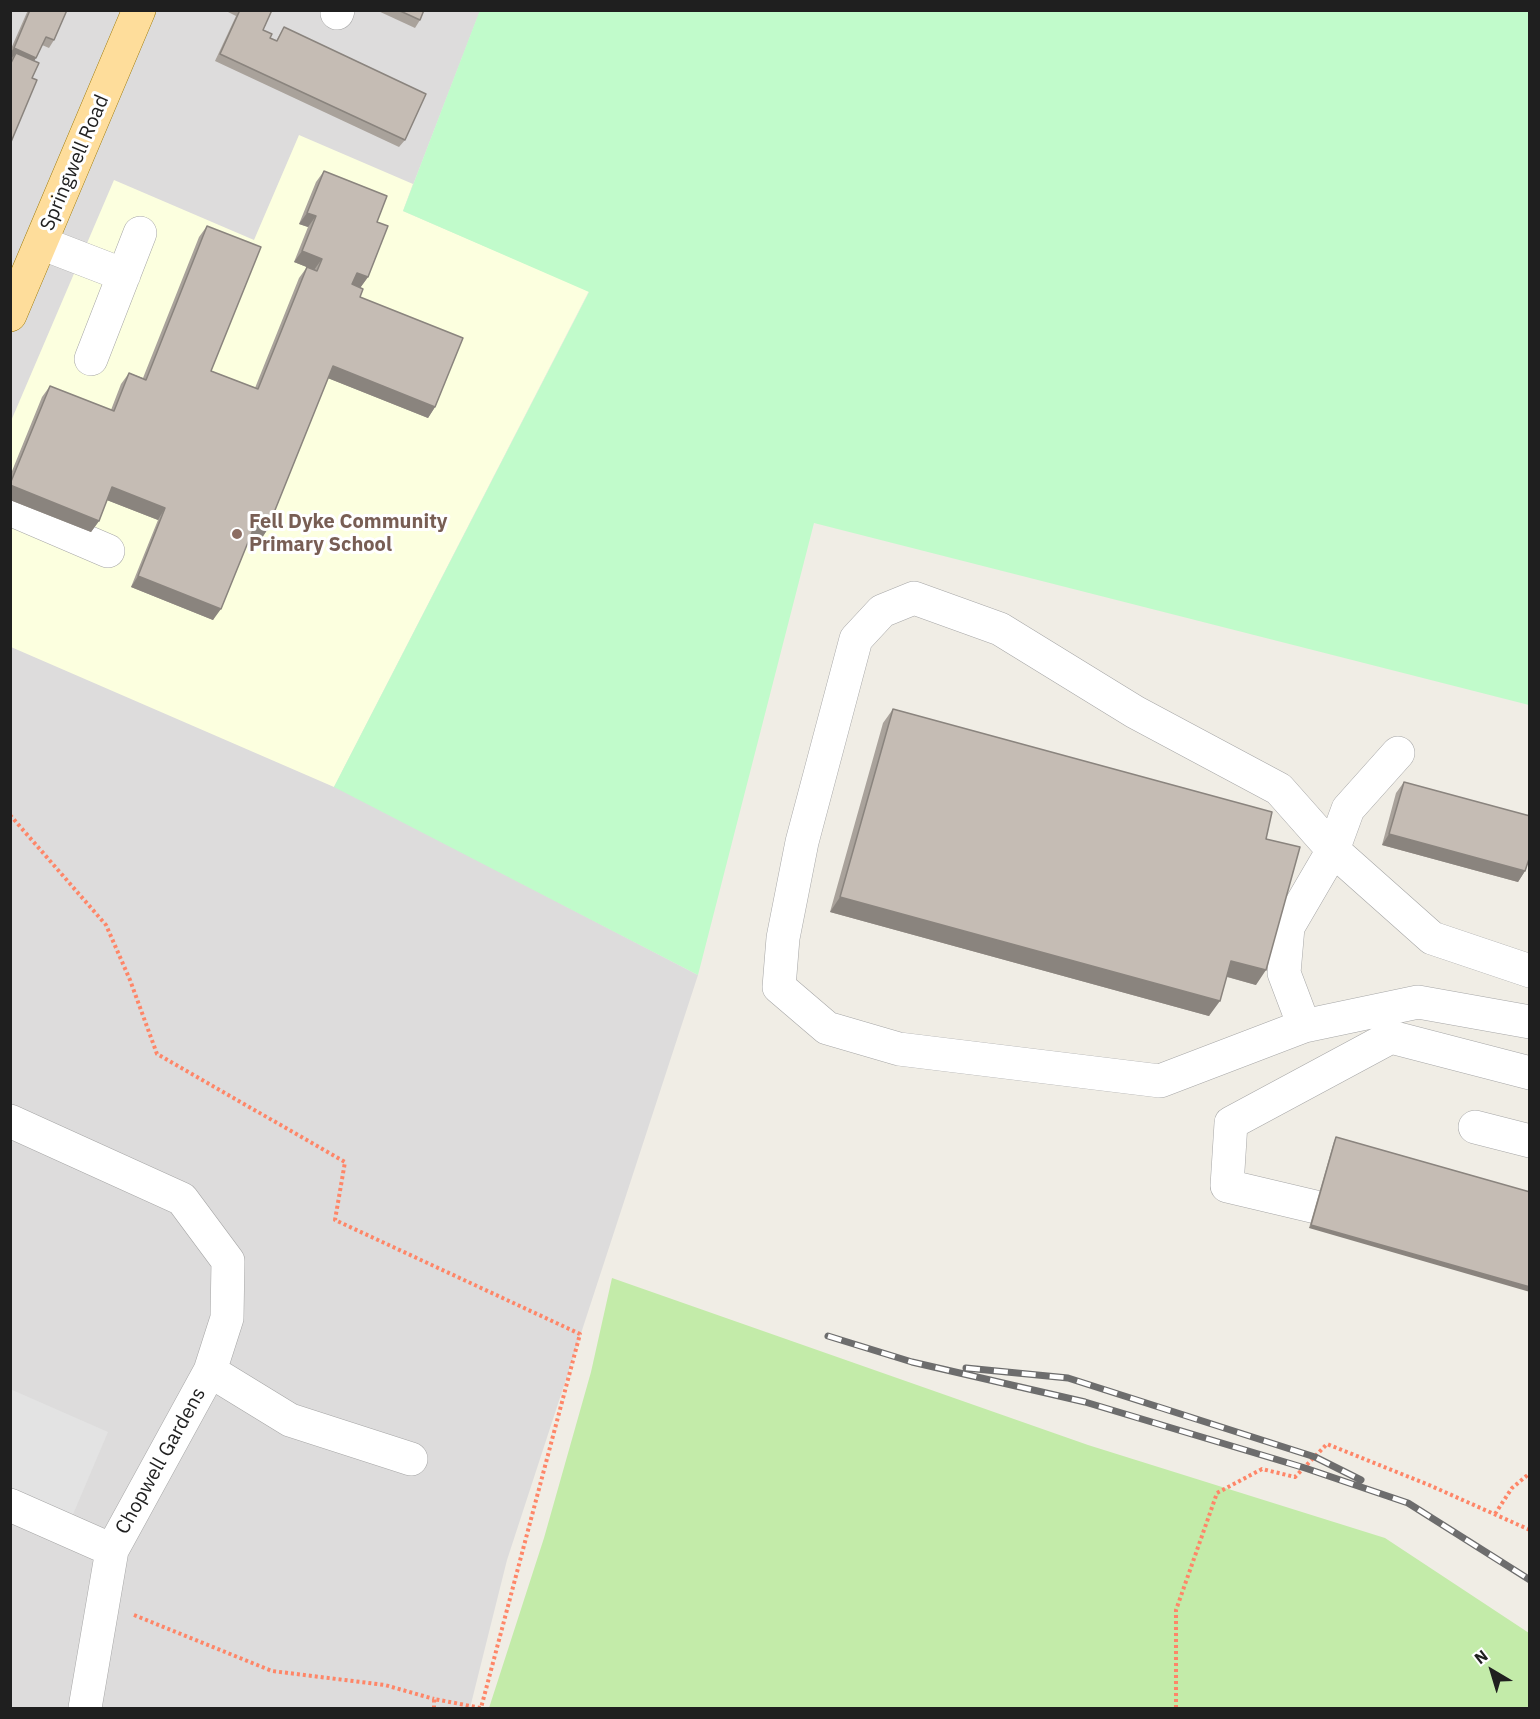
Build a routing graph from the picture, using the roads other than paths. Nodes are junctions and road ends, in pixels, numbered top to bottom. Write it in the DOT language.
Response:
graph roads {
  1 [pos="139,10"];
  2 [pos="140,233"];
  3 [pos="41,243"];
  4 [pos="124,275"];
  5 [pos="10,315"];
  6 [pos="91,359"];
  7 [pos="10,509"];
  8 [pos="108,551"];
  9 [pos="1398,753"];
  10 [pos="1333,850"];
  11 [pos="1530,971"];
  12 [pos="1530,1022"];
  13 [pos="1304,1026"];
  14 [pos="1530,1073"];
  15 [pos="10,1121"];
  16 [pos="1474,1128"];
  17 [pos="1530,1142"];
  18 [pos="1390,1224"];
  19 [pos="210,1371"];
  20 [pos="411,1459"];
  21 [pos="10,1505"];
  22 [pos="112,1550"];
  23 [pos="85,1708"];
  1 -- 3 [label="main road, Springwell Road"];
  2 -- 4 [label="street"];
  3 -- 4 [label="street"];
  3 -- 5 [label="main road, Springwell Road"];
  4 -- 6 [label="street"];
  7 -- 8 [label="street"];
  9 -- 10 [label="street"];
  10 -- 11 [label="street"];
  10 -- 13 [label="street"];
  10 -- 13 [label="street"];
  12 -- 13 [label="street"];
  14 -- 18 [label="street"];
  15 -- 19 [label="street, Chopwell Gardens"];
  16 -- 17 [label="street"];
  19 -- 20 [label="street, Chopwell Gardens"];
  19 -- 22 [label="street, Chopwell Gardens"];
  21 -- 22 [label="street, Chopwell Gardens"];
  22 -- 23 [label="street, Chopwell Gardens"];
}
